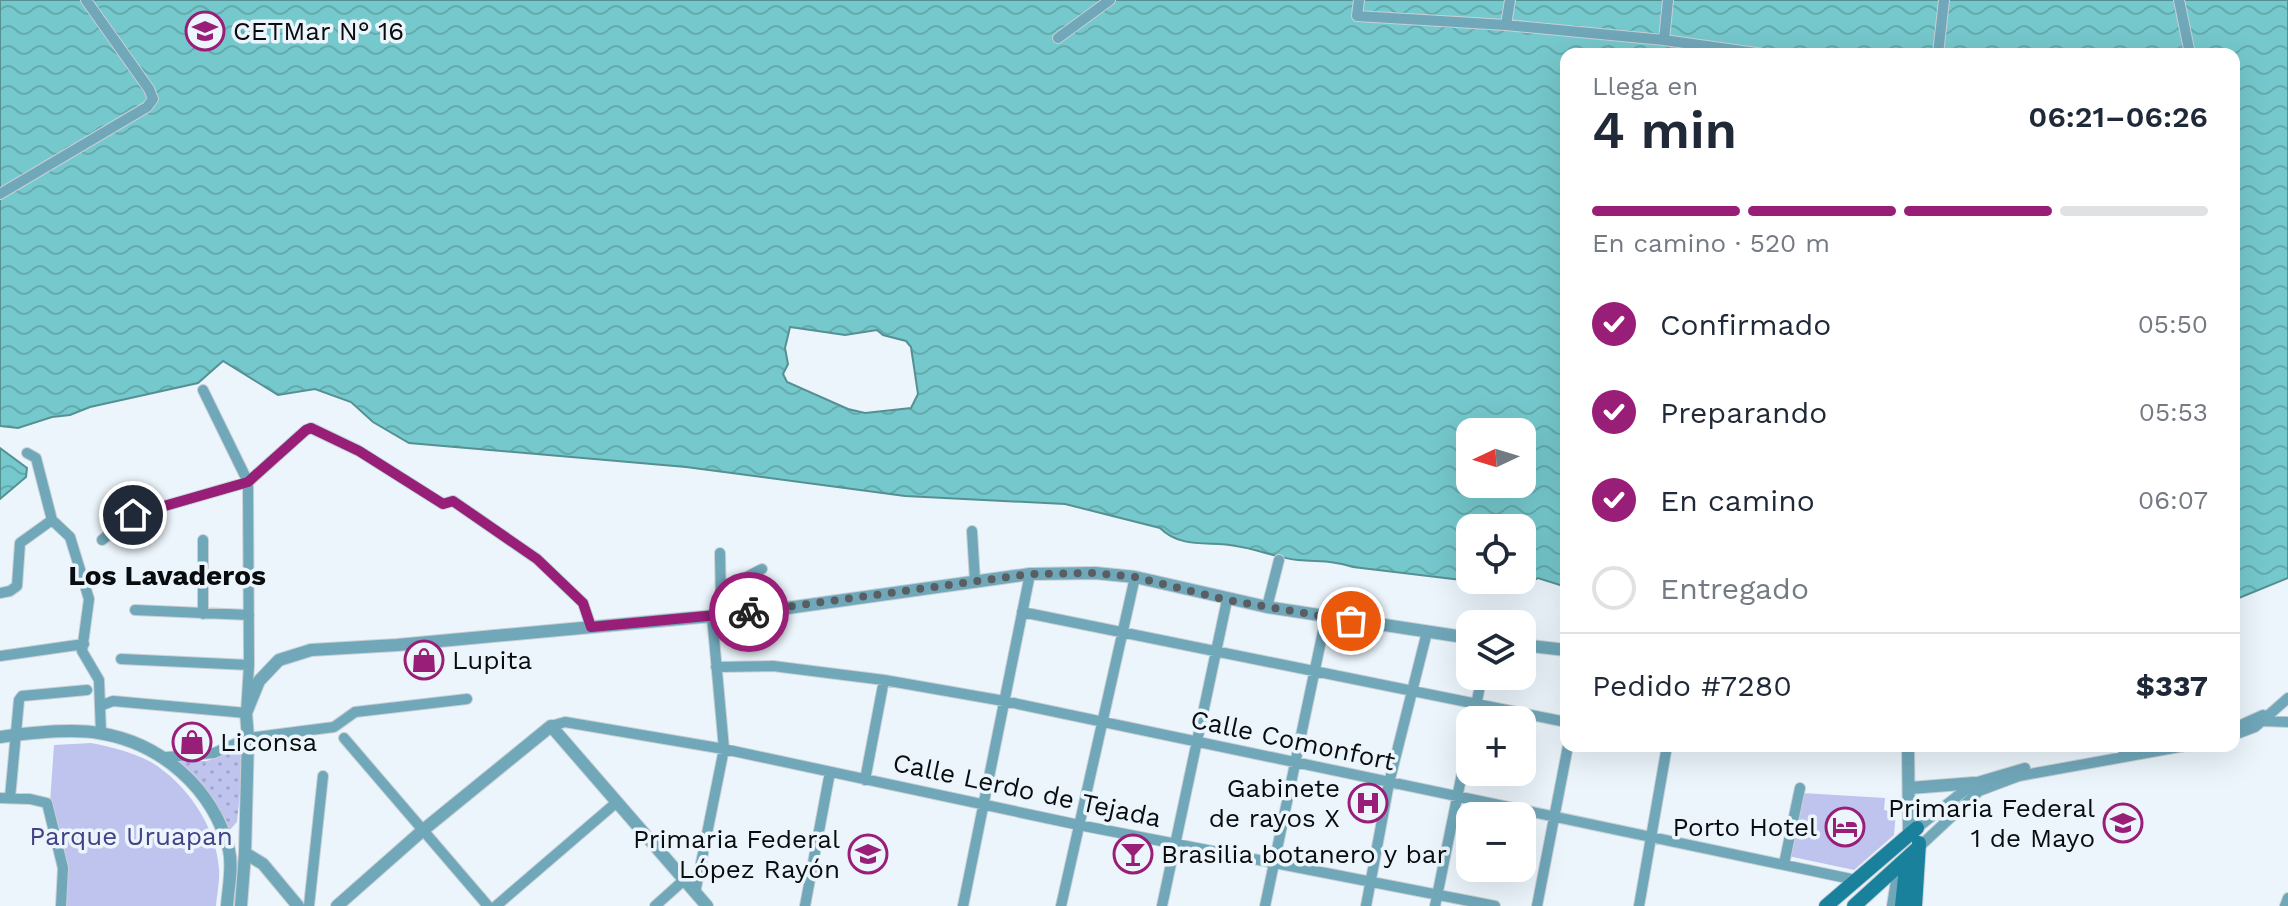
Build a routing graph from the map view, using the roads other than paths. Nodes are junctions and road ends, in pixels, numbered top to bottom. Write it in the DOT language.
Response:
graph roads {
  1 [pos="86,0"];
  2 [pos="1110,0"];
  3 [pos="1359,0"];
  4 [pos="1510,0"];
  5 [pos="1668,0"];
  6 [pos="1944,0"];
  7 [pos="2179,0"];
  8 [pos="1506,25"];
  9 [pos="1058,38"];
  10 [pos="1664,40"];
  11 [pos="1721,48"];
  12 [pos="1939,48"];
  13 [pos="2189,48"];
  14 [pos="0,194"];
  15 [pos="203,390"];
  16 [pos="27,453"];
  17 [pos="248,482"];
  18 [pos="52,520"];
  19 [pos="972,531"];
  20 [pos="102,540"];
  21 [pos="203,540"];
  22 [pos="720,553"];
  23 [pos="1279,560"];
  24 [pos="762,569"];
  25 [pos="1030,574"];
  26 [pos="1135,577"];
  27 [pos="975,581"];
  28 [pos="721,590"];
  29 [pos="0,593"];
  30 [pos="1227,600"];
  31 [pos="1267,607"];
  32 [pos="135,610"];
  33 [pos="1022,612"];
  34 [pos="203,614"];
  35 [pos="249,615"];
  36 [pos="712,616"];
  37 [pos="1326,617"];
  38 [pos="591,627"];
  39 [pos="1122,632"];
  40 [pos="1427,632"];
  41 [pos="1456,636"];
  42 [pos="84,644"];
  43 [pos="1536,647"];
  44 [pos="1560,649"];
  45 [pos="1216,651"];
  46 [pos="0,656"];
  47 [pos="121,659"];
  48 [pos="249,665"];
  49 [pos="716,667"];
  50 [pos="1315,671"];
  51 [pos="884,680"];
  52 [pos="87,690"];
  53 [pos="1479,690"];
  54 [pos="1413,691"];
  55 [pos="2288,698"];
  56 [pos="467,699"];
  57 [pos="1004,701"];
  58 [pos="1476,704"];
  59 [pos="100,706"];
  60 [pos="246,713"];
  61 [pos="2264,716"];
  62 [pos="1560,721"];
  63 [pos="2288,722"];
  64 [pos="1102,723"];
  65 [pos="551,726"];
  66 [pos="2240,726"];
  67 [pos="101,733"];
  68 [pos="2240,733"];
  69 [pos="17,735"];
  70 [pos="0,737"];
  71 [pos="248,738"];
  72 [pos="344,738"];
  73 [pos="1197,741"];
  74 [pos="724,749"];
  75 [pos="1567,752"];
  76 [pos="1666,752"];
  77 [pos="1908,752"];
  78 [pos="2112,752"];
  79 [pos="2152,752"];
  80 [pos="167,757"];
  81 [pos="1295,764"];
  82 [pos="830,772"];
  83 [pos="323,776"];
  84 [pos="865,780"];
  85 [pos="1389,783"];
  86 [pos="1974,783"];
  87 [pos="1459,786"];
  88 [pos="1800,788"];
  89 [pos="1910,788"];
  90 [pos="1457,797"];
  91 [pos="5,798"];
  92 [pos="617,802"];
  93 [pos="984,804"];
  94 [pos="1554,817"];
  95 [pos="1079,825"];
  96 [pos="1912,827"];
  97 [pos="422,831"];
  98 [pos="1651,837"];
  99 [pos="1175,843"];
  100 [pos="1919,847"];
  101 [pos="230,852"];
  102 [pos="245,853"];
  103 [pos="1274,862"];
  104 [pos="1903,863"];
  105 [pos="1784,864"];
  106 [pos="684,880"];
  107 [pos="1856,880"];
  108 [pos="1370,881"];
  109 [pos="695,893"];
  110 [pos="2288,898"];
  111 [pos="1436,901"];
  112 [pos="61,906"];
  113 [pos="227,906"];
  114 [pos="241,906"];
  115 [pos="298,906"];
  116 [pos="309,906"];
  117 [pos="337,906"];
  118 [pos="488,906"];
  119 [pos="496,906"];
  120 [pos="655,906"];
  121 [pos="707,906"];
  122 [pos="805,906"];
  123 [pos="963,906"];
  124 [pos="1061,906"];
  125 [pos="1162,906"];
  126 [pos="1265,906"];
  127 [pos="1366,906"];
  128 [pos="1495,906"];
  129 [pos="1537,906"];
  130 [pos="1639,906"];
  131 [pos="1826,906"];
  132 [pos="1854,906"];
  133 [pos="1892,906"];
  134 [pos="1902,906"];
  135 [pos="1915,906"];
  136 [pos="2285,906"];
  1 -- 14 [label="street"];
  2 -- 9 [label="street"];
  3 -- 8 [label="street"];
  4 -- 8 [label="street"];
  5 -- 10 [label="street"];
  6 -- 12 [label="street"];
  7 -- 13 [label="street"];
  8 -- 10 [label="street"];
  10 -- 11 [label="street"];
  15 -- 17 [label="street"];
  16 -- 18 [label="street"];
  17 -- 20 [label="street"];
  17 -- 35 [label="street"];
  17 -- 38 [label="street"];
  18 -- 29 [label="street"];
  18 -- 42 [label="street"];
  19 -- 27 [label="street"];
  21 -- 34 [label="street"];
  22 -- 28 [label="street"];
  23 -- 31 [label="street"];
  24 -- 28 [label="street"];
  25 -- 26 [label="street"];
  25 -- 27 [label="street"];
  25 -- 33 [label="street"];
  26 -- 30 [label="street"];
  26 -- 39 [label="street"];
  27 -- 36 [label="street"];
  28 -- 36 [label="street"];
  30 -- 31 [label="street"];
  30 -- 45 [label="street"];
  31 -- 37 [label="street"];
  32 -- 34 [label="street"];
  33 -- 39 [label="street"];
  33 -- 57 [label="street"];
  34 -- 35 [label="street"];
  35 -- 48 [label="street"];
  36 -- 38 [label="street"];
  36 -- 49 [label="street"];
  37 -- 40 [label="street"];
  37 -- 50 [label="street"];
  38 -- 60 [label="street"];
  39 -- 45 [label="street"];
  39 -- 64 [label="street"];
  40 -- 41 [label="street"];
  40 -- 54 [label="street"];
  42 -- 46 [label="street"];
  42 -- 59 [label="street"];
  43 -- 44 [label="street"];
  45 -- 50 [label="street"];
  45 -- 73 [label="street"];
  47 -- 48 [label="street"];
  48 -- 60 [label="street"];
  49 -- 51 [label="street, Calle Comonfort"];
  49 -- 74 [label="street"];
  50 -- 54 [label="street"];
  50 -- 81 [label="street"];
  51 -- 57 [label="street, Calle Comonfort"];
  51 -- 84 [label="street"];
  52 -- 69 [label="street"];
  53 -- 58 [label="street"];
  54 -- 58 [label="street"];
  54 -- 85 [label="street"];
  55 -- 61 [label="street"];
  56 -- 71 [label="street"];
  57 -- 64 [label="street, Calle Comonfort"];
  57 -- 93 [label="street"];
  58 -- 62 [label="street"];
  59 -- 60 [label="street"];
  59 -- 67 [label="street"];
  60 -- 71 [label="street"];
  61 -- 63 [label="street"];
  61 -- 66 [label="street"];
  61 -- 68 [label="street"];
  64 -- 73 [label="street, Calle Comonfort"];
  64 -- 95 [label="street"];
  65 -- 74 [label="street, Calle Lerdo de Tejada"];
  65 -- 92 [label="street"];
  65 -- 97 [label="street"];
  67 -- 69 [label="street"];
  67 -- 80 [label="street"];
  69 -- 70 [label="street"];
  69 -- 91 [label="street"];
  71 -- 80 [label="street"];
  71 -- 102 [label="street"];
  72 -- 97 [label="street"];
  73 -- 81 [label="street, Calle Comonfort"];
  73 -- 99 [label="street"];
  74 -- 82 [label="street, Calle Lerdo de Tejada"];
  74 -- 109 [label="street"];
  75 -- 94 [label="street"];
  76 -- 98 [label="street"];
  77 -- 89 [label="street"];
  78 -- 86 [label="street"];
  79 -- 100 [label="street"];
  80 -- 101 [label="street"];
  81 -- 85 [label="street, Calle Comonfort"];
  81 -- 103 [label="street"];
  82 -- 84 [label="street, Calle Lerdo de Tejada"];
  82 -- 122 [label="street"];
  83 -- 116 [label="street"];
  84 -- 93 [label="street, Calle Lerdo de Tejada"];
  85 -- 90 [label="street, Calle Comonfort"];
  85 -- 108 [label="street"];
  86 -- 89 [label="street"];
  86 -- 96 [label="street"];
  87 -- 90 [label="street"];
  88 -- 105 [label="street"];
  89 -- 96 [label="street"];
  90 -- 94 [label="street, Calle Comonfort"];
  90 -- 111 [label="street"];
  91 -- 112 [label="street"];
  92 -- 106 [label="street"];
  92 -- 119 [label="street"];
  93 -- 95 [label="street, Calle Lerdo de Tejada"];
  93 -- 123 [label="street"];
  94 -- 98 [label="street, Calle Comonfort"];
  94 -- 129 [label="street"];
  95 -- 99 [label="street, Calle Lerdo de Tejada"];
  95 -- 124 [label="street"];
  96 -- 100 [label="main road"];
  96 -- 104 [label="main road"];
  96 -- 107 [label="main road"];
  97 -- 117 [label="street"];
  97 -- 118 [label="street"];
  98 -- 105 [label="street, Calle Comonfort"];
  98 -- 130 [label="street"];
  99 -- 103 [label="street, Calle Lerdo de Tejada"];
  99 -- 125 [label="street"];
  100 -- 104 [label="main road"];
  100 -- 135 [label="main road"];
  101 -- 102 [label="street"];
  101 -- 113 [label="street"];
  102 -- 114 [label="street"];
  102 -- 115 [label="street"];
  103 -- 108 [label="street, Calle Lerdo de Tejada"];
  103 -- 126 [label="street"];
  104 -- 132 [label="main road"];
  104 -- 133 [label="street"];
  104 -- 134 [label="main road"];
  105 -- 107 [label="street, Calle Comonfort"];
  106 -- 109 [label="street"];
  106 -- 120 [label="street"];
  107 -- 131 [label="main road"];
  108 -- 111 [label="street, Calle Lerdo de Tejada"];
  108 -- 127 [label="street"];
  109 -- 121 [label="street"];
  110 -- 136 [label="street"];
  111 -- 128 [label="street, Calle Lerdo de Tejada"];
}
